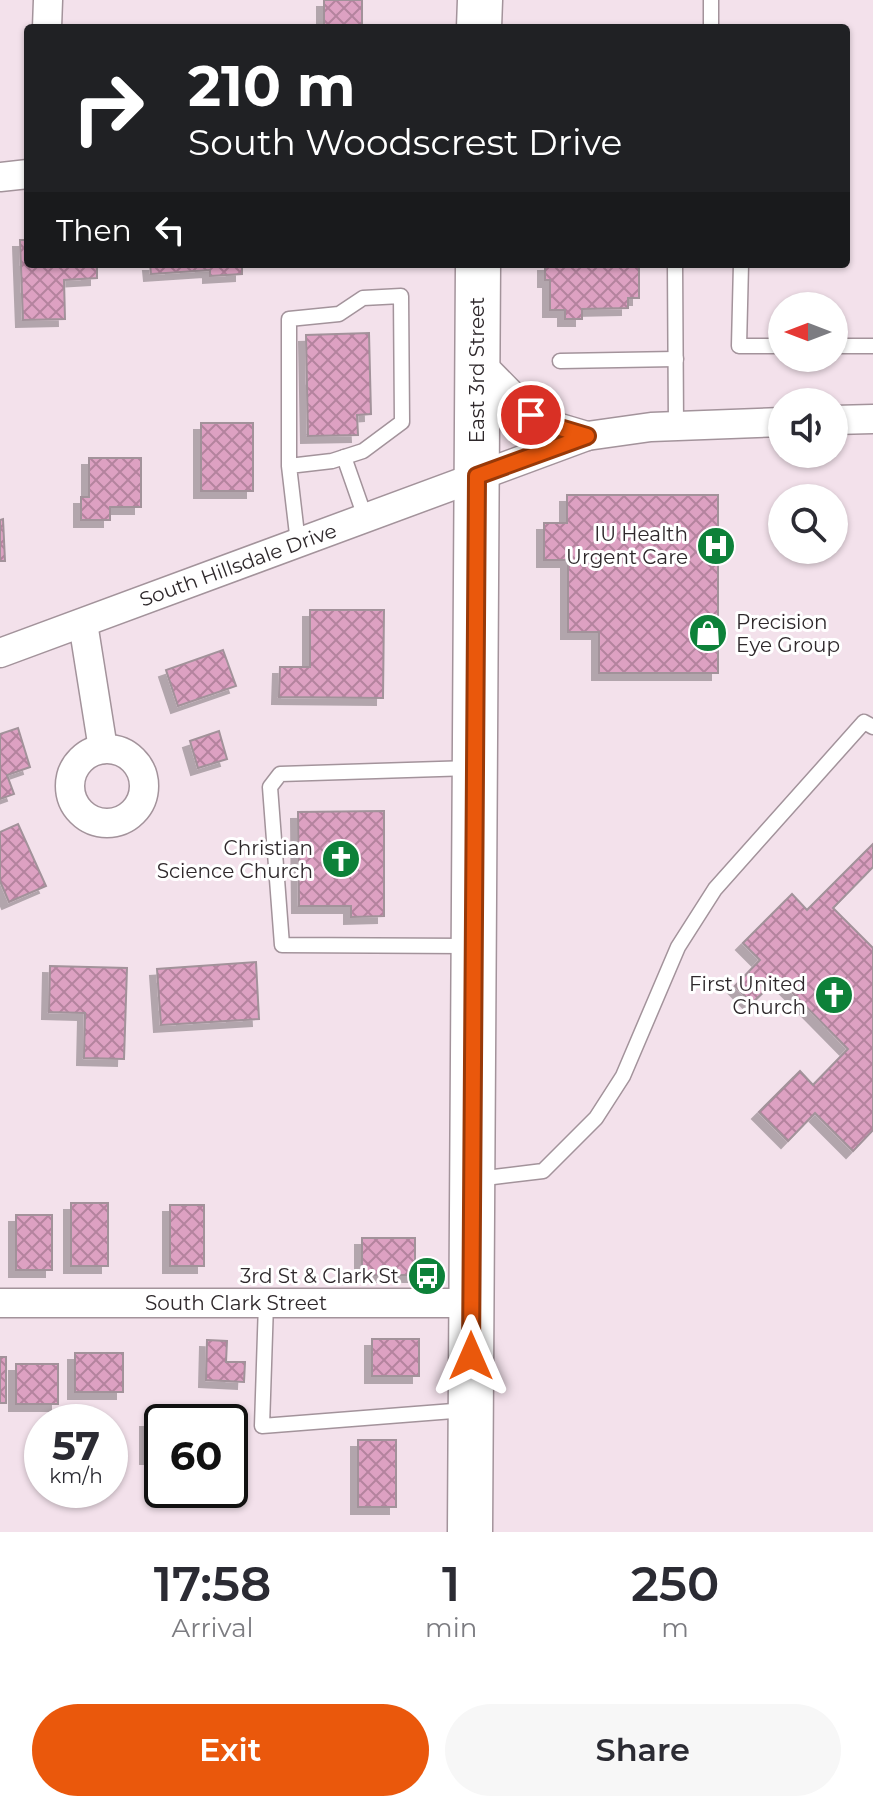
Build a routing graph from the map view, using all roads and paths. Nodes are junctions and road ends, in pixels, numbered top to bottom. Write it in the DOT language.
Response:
graph roads {
  1 [pos="48,0"];
  2 [pos="480,0"];
  3 [pos="711,0"];
  4 [pos="47,24"];
  5 [pos="479,24"];
  6 [pos="711,24"];
  7 [pos="24,174"];
  8 [pos="0,177"];
  9 [pos="478,268"];
  10 [pos="675,268"];
  11 [pos="741,268"];
  12 [pos="768,346"];
  13 [pos="848,346"];
  14 [pos="873,346"];
  15 [pos="676,359"];
  16 [pos="477,360"];
  17 [pos="560,361"];
  18 [pos="873,419"];
  19 [pos="848,420"];
  20 [pos="768,423"];
  21 [pos="676,426"];
  22 [pos="587,436"];
  23 [pos="344,457"];
  24 [pos="289,466"];
  25 [pos="477,476"];
  26 [pos="365,517"];
  27 [pos="298,543"];
  28 [pos="83,623"];
  29 [pos="0,653"];
  30 [pos="873,727"];
  31 [pos="103,749"];
  32 [pos="475,768"];
  33 [pos="474,946"];
  34 [pos="472,1180"];
  35 [pos="0,1303"];
  36 [pos="266,1303"];
  37 [pos="472,1303"];
  38 [pos="471,1409"];
  39 [pos="470,1532"];
  1 -- 4 [label="street"];
  2 -- 5 [label="main road"];
  3 -- 6 [label="lane"];
  7 -- 8 [label="street"];
  9 -- 16 [label="main road, East 3rd Street"];
  10 -- 15 [label="lane"];
  11 -- 12 [label="lane"];
  13 -- 14 [label="lane"];
  15 -- 17 [label="lane"];
  15 -- 21 [label="lane"];
  16 -- 22 [label="street"];
  16 -- 25 [label="main road, East 3rd Street"];
  18 -- 19 [label="street"];
  20 -- 21 [label="street"];
  21 -- 22 [label="street"];
  22 -- 25 [label="street, South Hillsdale Drive"];
  23 -- 24 [label="lane"];
  23 -- 24 [label="lane"];
  23 -- 26 [label="lane"];
  24 -- 27 [label="lane"];
  25 -- 26 [label="street, South Hillsdale Drive"];
  25 -- 32 [label="main road, East 3rd Street"];
  26 -- 27 [label="street, South Hillsdale Drive"];
  27 -- 28 [label="street, South Hillsdale Drive"];
  28 -- 29 [label="street, South Hillsdale Drive"];
  28 -- 31 [label="street"];
  30 -- 34 [label="lane"];
  32 -- 33 [label="main road, East 3rd Street"];
  32 -- 33 [label="lane"];
  33 -- 34 [label="main road, East 3rd Street"];
  34 -- 37 [label="main road, East 3rd Street"];
  35 -- 36 [label="street, South Clark Street"];
  36 -- 37 [label="street, South Clark Street"];
  36 -- 38 [label="lane"];
  37 -- 38 [label="main road, East 3rd Street"];
  38 -- 39 [label="main road, East 3rd Street"];
}
